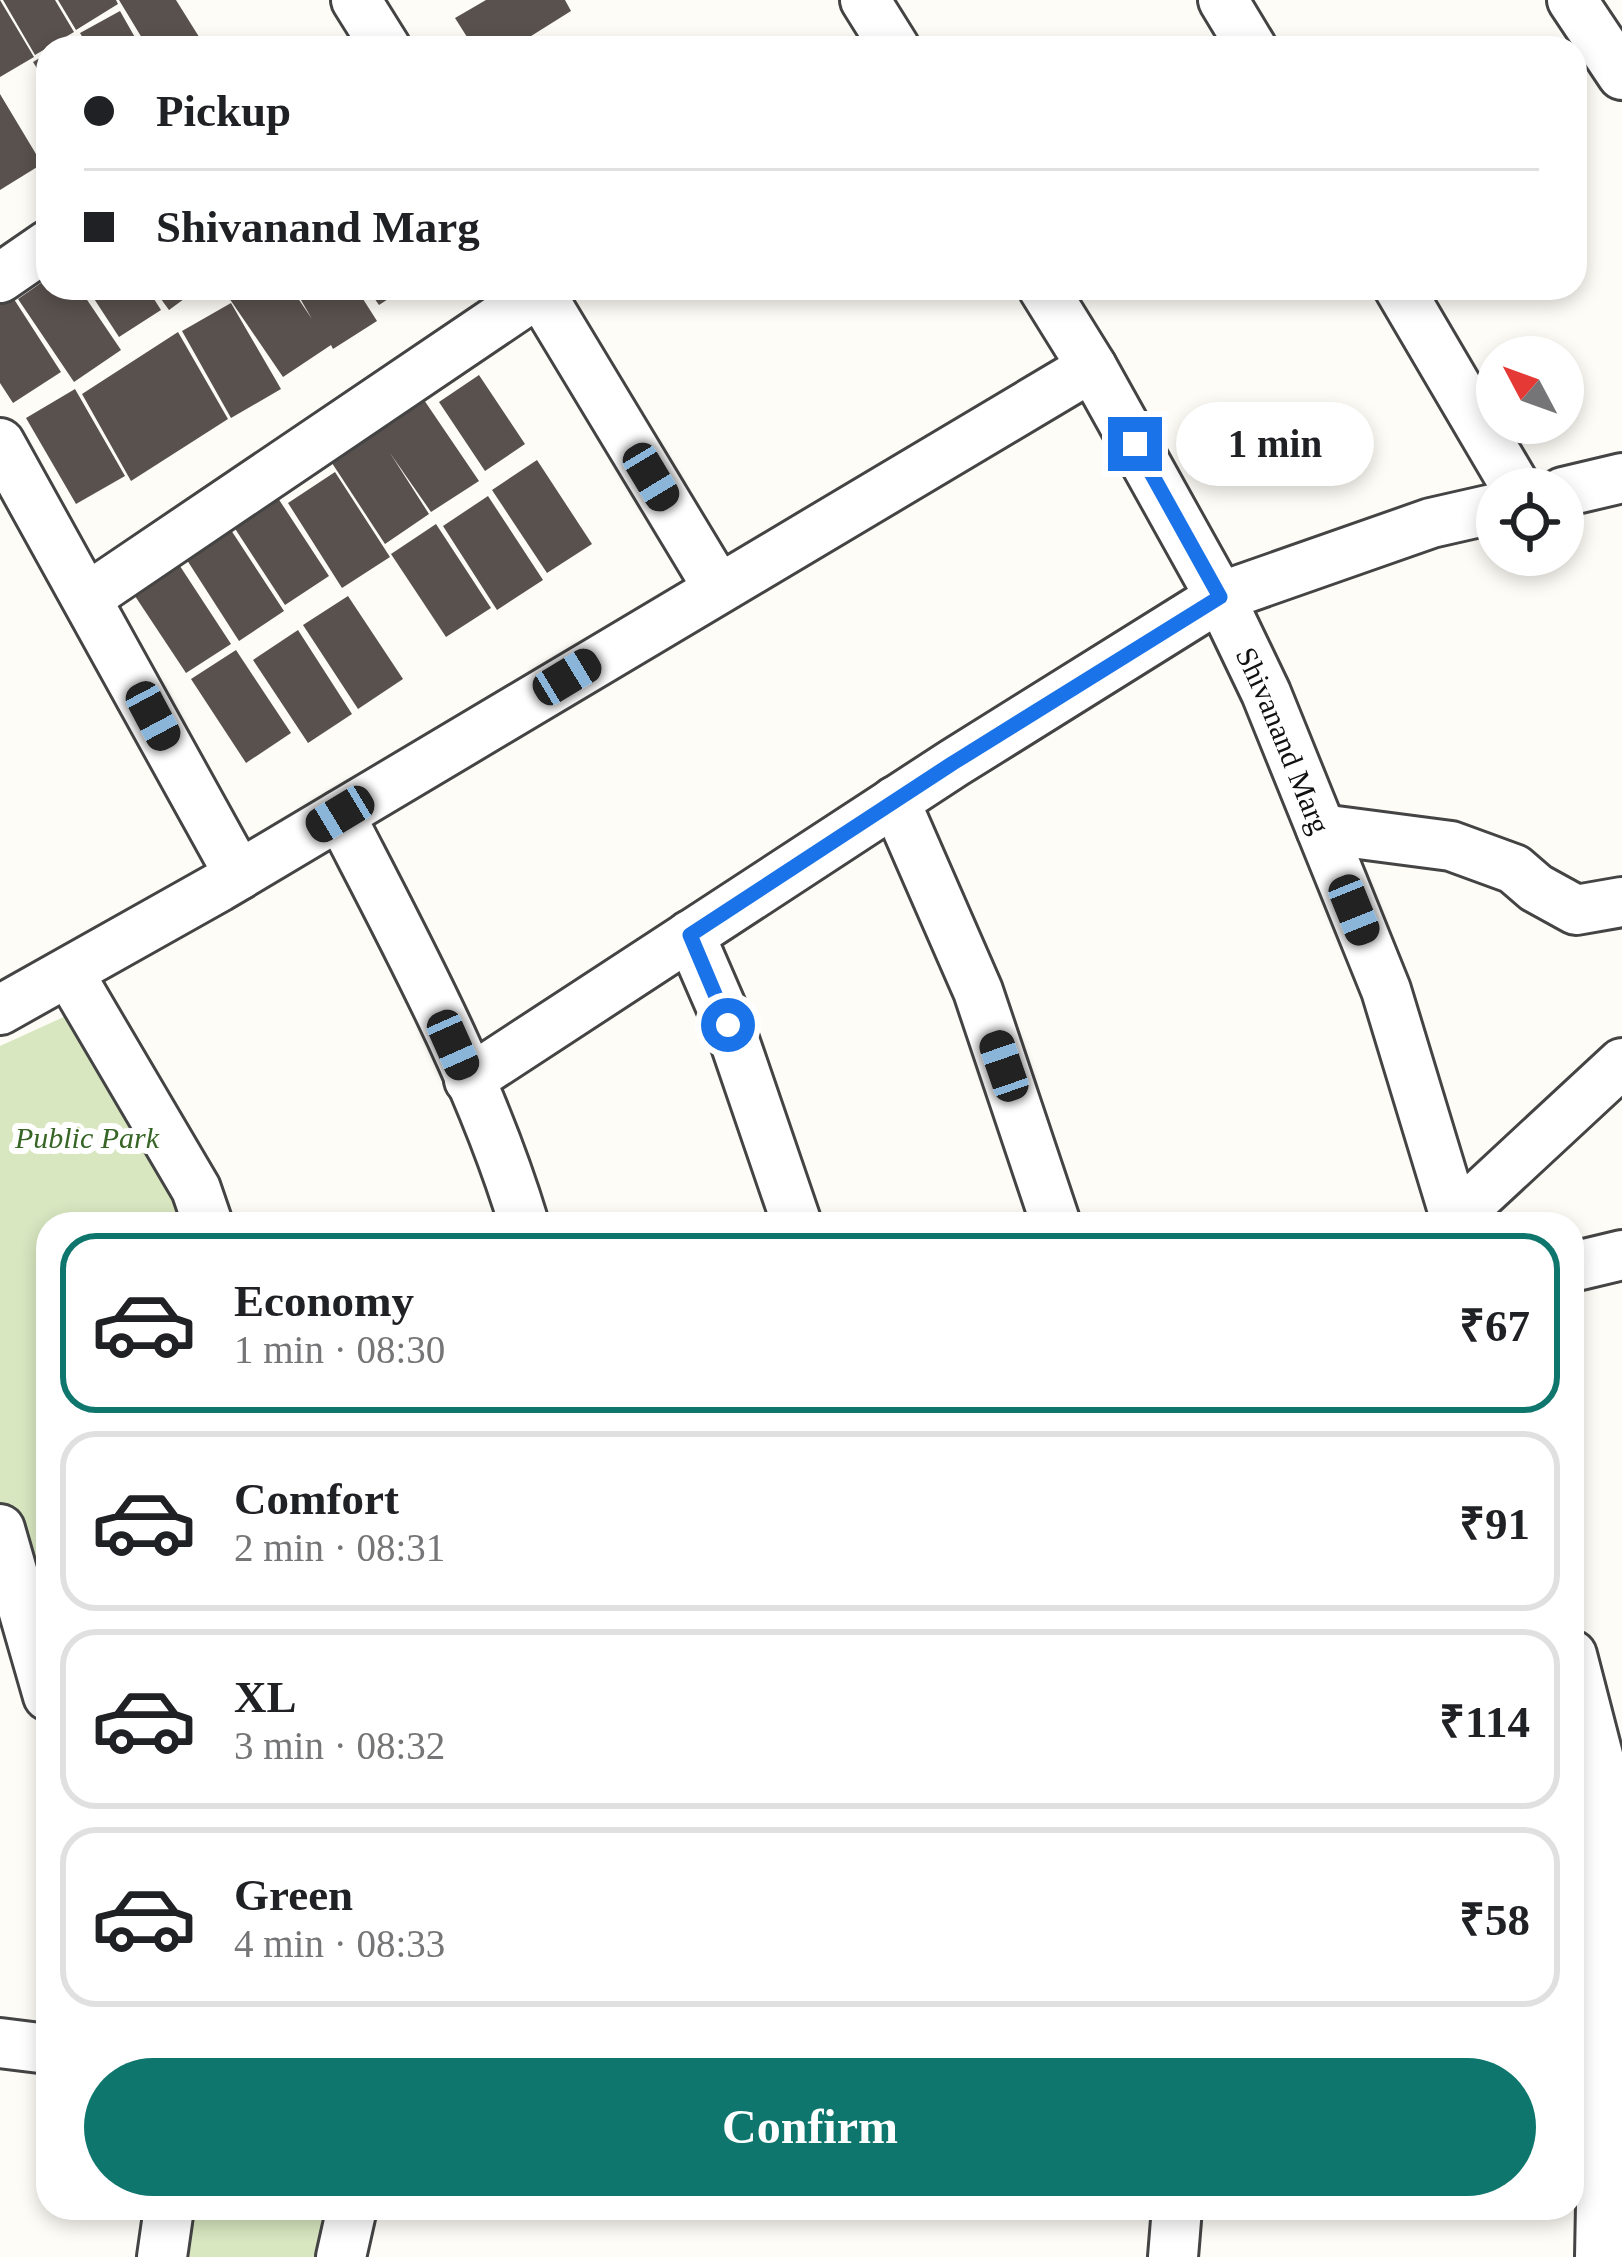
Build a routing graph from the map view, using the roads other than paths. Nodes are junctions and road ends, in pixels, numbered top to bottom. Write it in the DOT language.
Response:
graph roads {
  1 [pos="865,0"];
  2 [pos="1223,0"];
  3 [pos="1572,0"];
  4 [pos="888,36"];
  5 [pos="1245,36"];
  6 [pos="1622,75"];
  7 [pos="36,253"];
  8 [pos="0,278"];
  9 [pos="523,300"];
  10 [pos="544,300"];
  11 [pos="1050,300"];
  12 [pos="1406,300"];
  13 [pos="1092,368"];
  14 [pos="0,443"];
  15 [pos="1504,468"];
  16 [pos="1622,478"];
  17 [pos="1584,487"];
  18 [pos="1476,513"];
  19 [pos="718,588"];
  20 [pos="88,596"];
  21 [pos="1220,597"];
  22 [pos="895,801"];
  23 [pos="340,814"];
  24 [pos="1321,829"];
  25 [pos="239,875"];
  26 [pos="1622,902"];
  27 [pos="690,935"];
  28 [pos="69,973"];
  29 [pos="0,1010"];
  30 [pos="1622,1063"];
  31 [pos="469,1080"];
  32 [pos="204,1212"];
  33 [pos="520,1212"];
  34 [pos="793,1212"];
  35 [pos="1052,1212"];
  36 [pos="1453,1212"];
  37 [pos="1465,1212"];
  38 [pos="1622,1255"];
  39 [pos="1584,1264"];
  40 [pos="0,1529"];
  41 [pos="36,1654"];
  42 [pos="1584,1691"];
  43 [pos="1612,1774"];
  44 [pos="1590,1895"];
  45 [pos="0,2043"];
  46 [pos="36,2048"];
  47 [pos="1612,2157"];
  48 [pos="167,2220"];
  49 [pos="349,2220"];
  50 [pos="162,2257"];
  51 [pos="341,2257"];
  52 [pos="1600,2257"];
  1 -- 4 [label="street"];
  2 -- 5 [label="street"];
  3 -- 6 [label="street"];
  7 -- 8 [label="street"];
  9 -- 20 [label="street"];
  10 -- 19 [label="street"];
  11 -- 13 [label="street, Shivanand Marg"];
  12 -- 15 [label="street"];
  13 -- 19 [label="street"];
  13 -- 21 [label="street, Shivanand Marg"];
  14 -- 20 [label="street"];
  16 -- 17 [label="street"];
  18 -- 21 [label="street"];
  19 -- 23 [label="street"];
  20 -- 25 [label="street"];
  21 -- 22 [label="street"];
  21 -- 24 [label="street, Shivanand Marg"];
  22 -- 27 [label="street"];
  22 -- 35 [label="street"];
  23 -- 25 [label="street"];
  23 -- 31 [label="street"];
  24 -- 26 [label="street"];
  24 -- 36 [label="street, Shivanand Marg"];
  25 -- 28 [label="street"];
  27 -- 31 [label="street"];
  27 -- 34 [label="street"];
  28 -- 29 [label="street"];
  28 -- 32 [label="street"];
  30 -- 37 [label="street"];
  31 -- 33 [label="street"];
  38 -- 39 [label="street"];
  40 -- 41 [label="street"];
  42 -- 43 [label="street"];
  43 -- 44 [label="street"];
  44 -- 47 [label="street"];
  45 -- 46 [label="street"];
  47 -- 52 [label="street"];
  48 -- 50 [label="street"];
  49 -- 51 [label="street"];
}
